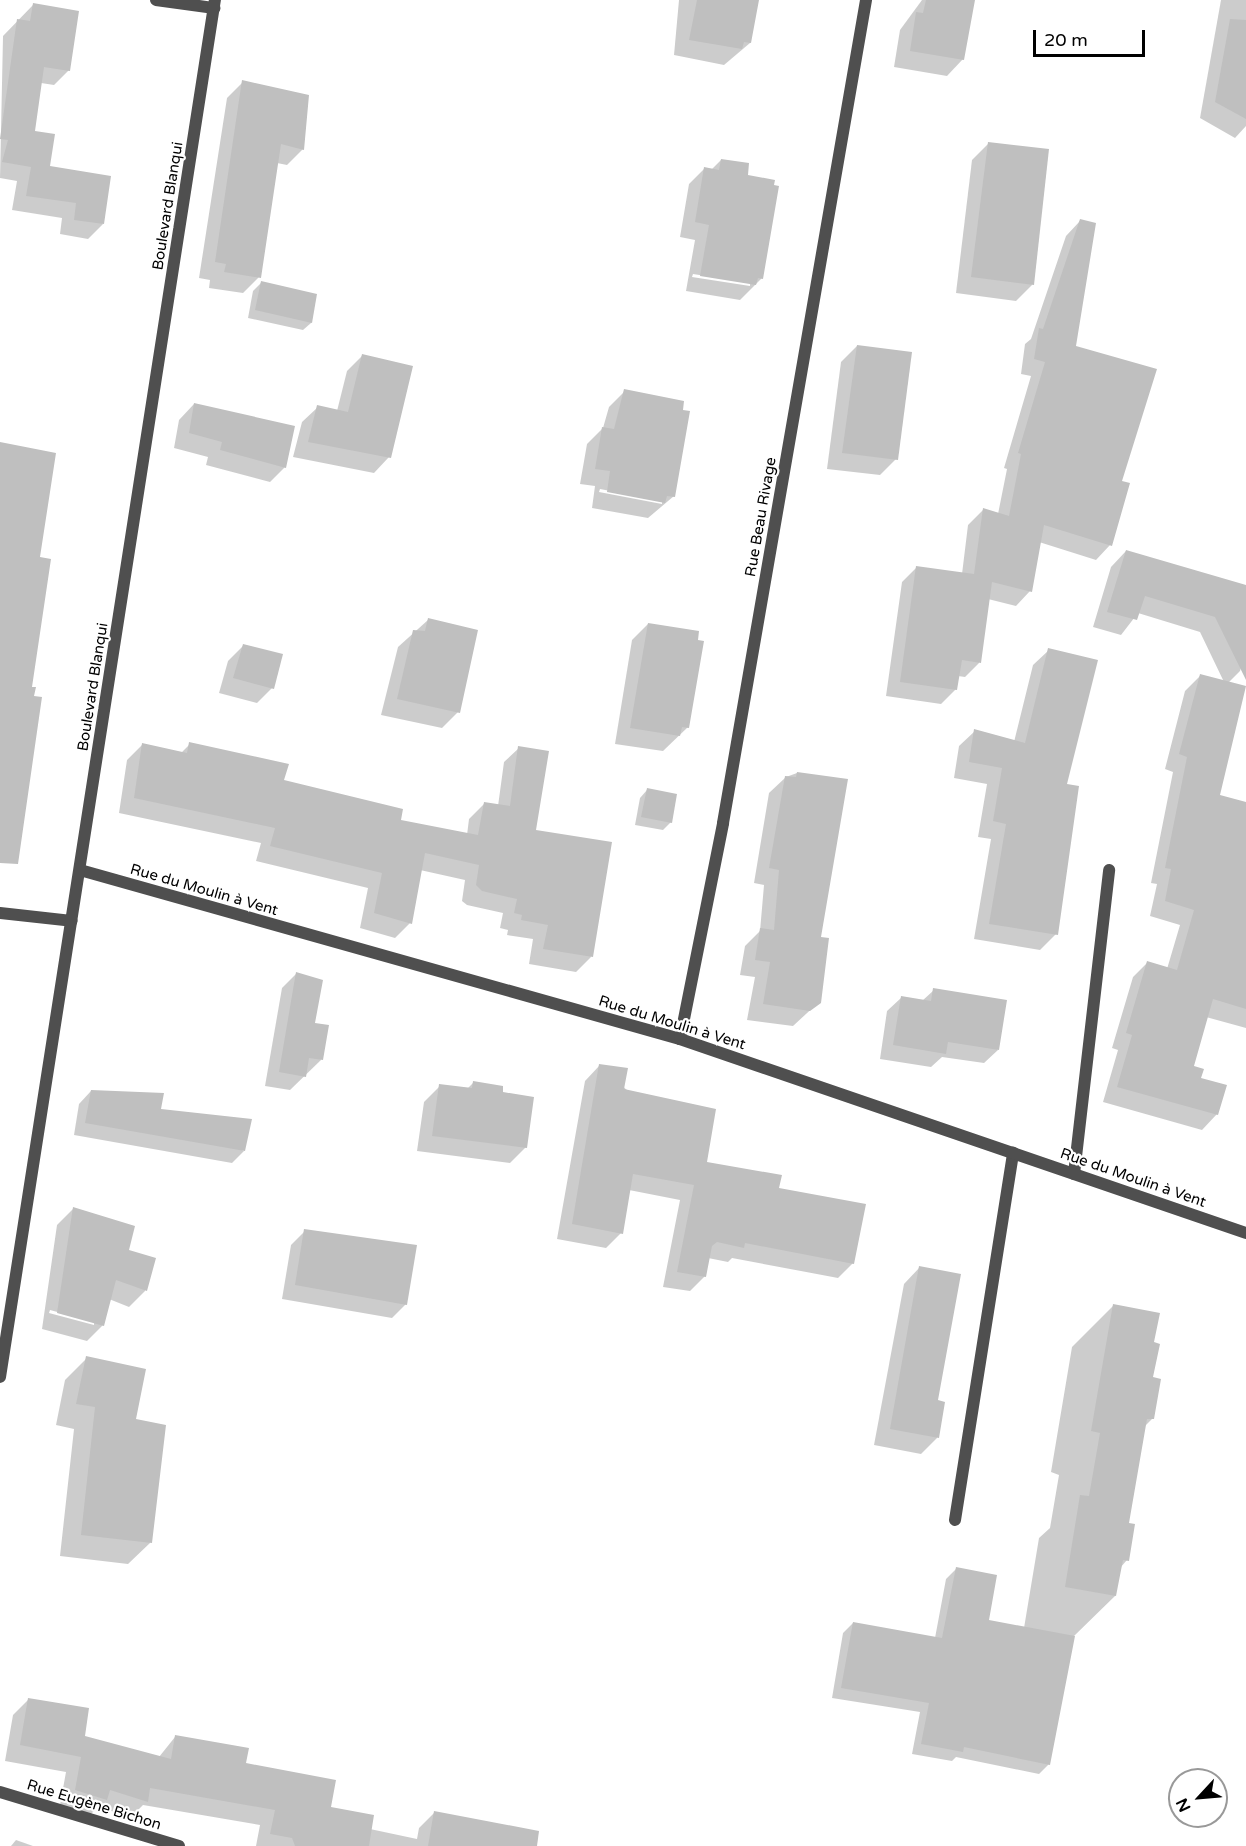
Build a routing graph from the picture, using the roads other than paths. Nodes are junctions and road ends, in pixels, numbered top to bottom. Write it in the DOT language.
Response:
graph roads {
  1 [pos="156,0"];
  2 [pos="866,0"];
  3 [pos="214,4"];
  4 [pos="80,870"];
  5 [pos="1109,870"];
  6 [pos="0,913"];
  7 [pos="72,921"];
  8 [pos="680,1039"];
  9 [pos="1013,1153"];
  10 [pos="1074,1174"];
  11 [pos="1246,1233"];
  12 [pos="0,1377"];
  13 [pos="955,1520"];
  14 [pos="0,1792"];
  15 [pos="179,1846"];
  1 -- 3 [label="street"];
  2 -- 8 [label="street, Rue Beau Rivage"];
  3 -- 4 [label="street, Boulevard Blanqui"];
  4 -- 7 [label="street, Boulevard Blanqui"];
  4 -- 8 [label="street, Rue du Moulin à Vent"];
  5 -- 10 [label="street"];
  6 -- 7 [label="street"];
  7 -- 12 [label="street, Boulevard Blanqui"];
  8 -- 9 [label="street, Rue du Moulin à Vent"];
  9 -- 10 [label="street, Rue du Moulin à Vent"];
  9 -- 13 [label="street"];
  10 -- 11 [label="street, Rue du Moulin à Vent"];
  14 -- 15 [label="street, Rue Eugène Bichon"];
}
